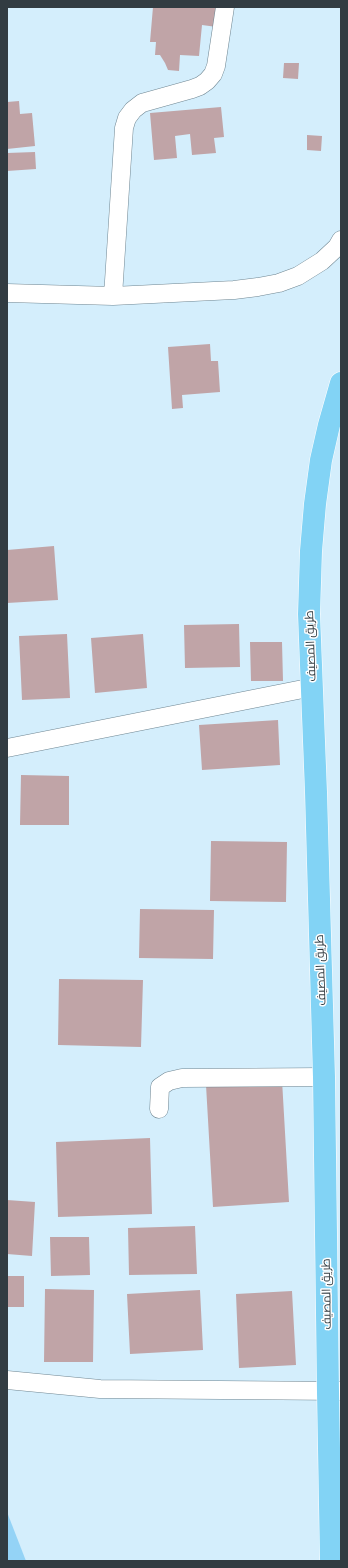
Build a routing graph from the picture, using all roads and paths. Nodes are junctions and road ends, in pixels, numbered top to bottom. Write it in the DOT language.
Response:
graph roads {
  1 [pos="225,7"];
  2 [pos="341,240"];
  3 [pos="7,293"];
  4 [pos="113,296"];
  5 [pos="341,382"];
  6 [pos="313,687"];
  7 [pos="7,748"];
  8 [pos="324,1077"];
  9 [pos="159,1109"];
  10 [pos="7,1380"];
  11 [pos="334,1391"];
  12 [pos="331,1561"];
  1 -- 4 [label="street"];
  2 -- 4 [label="street"];
  3 -- 4 [label="street"];
  5 -- 6 [label="main road, طريق المصيف"];
  6 -- 7 [label="street"];
  6 -- 8 [label="main road, طريق المصيف"];
  8 -- 9 [label="street"];
  8 -- 11 [label="main road, طريق المصيف"];
  10 -- 11 [label="street"];
  11 -- 12 [label="main road, طريق المصيف"];
}
